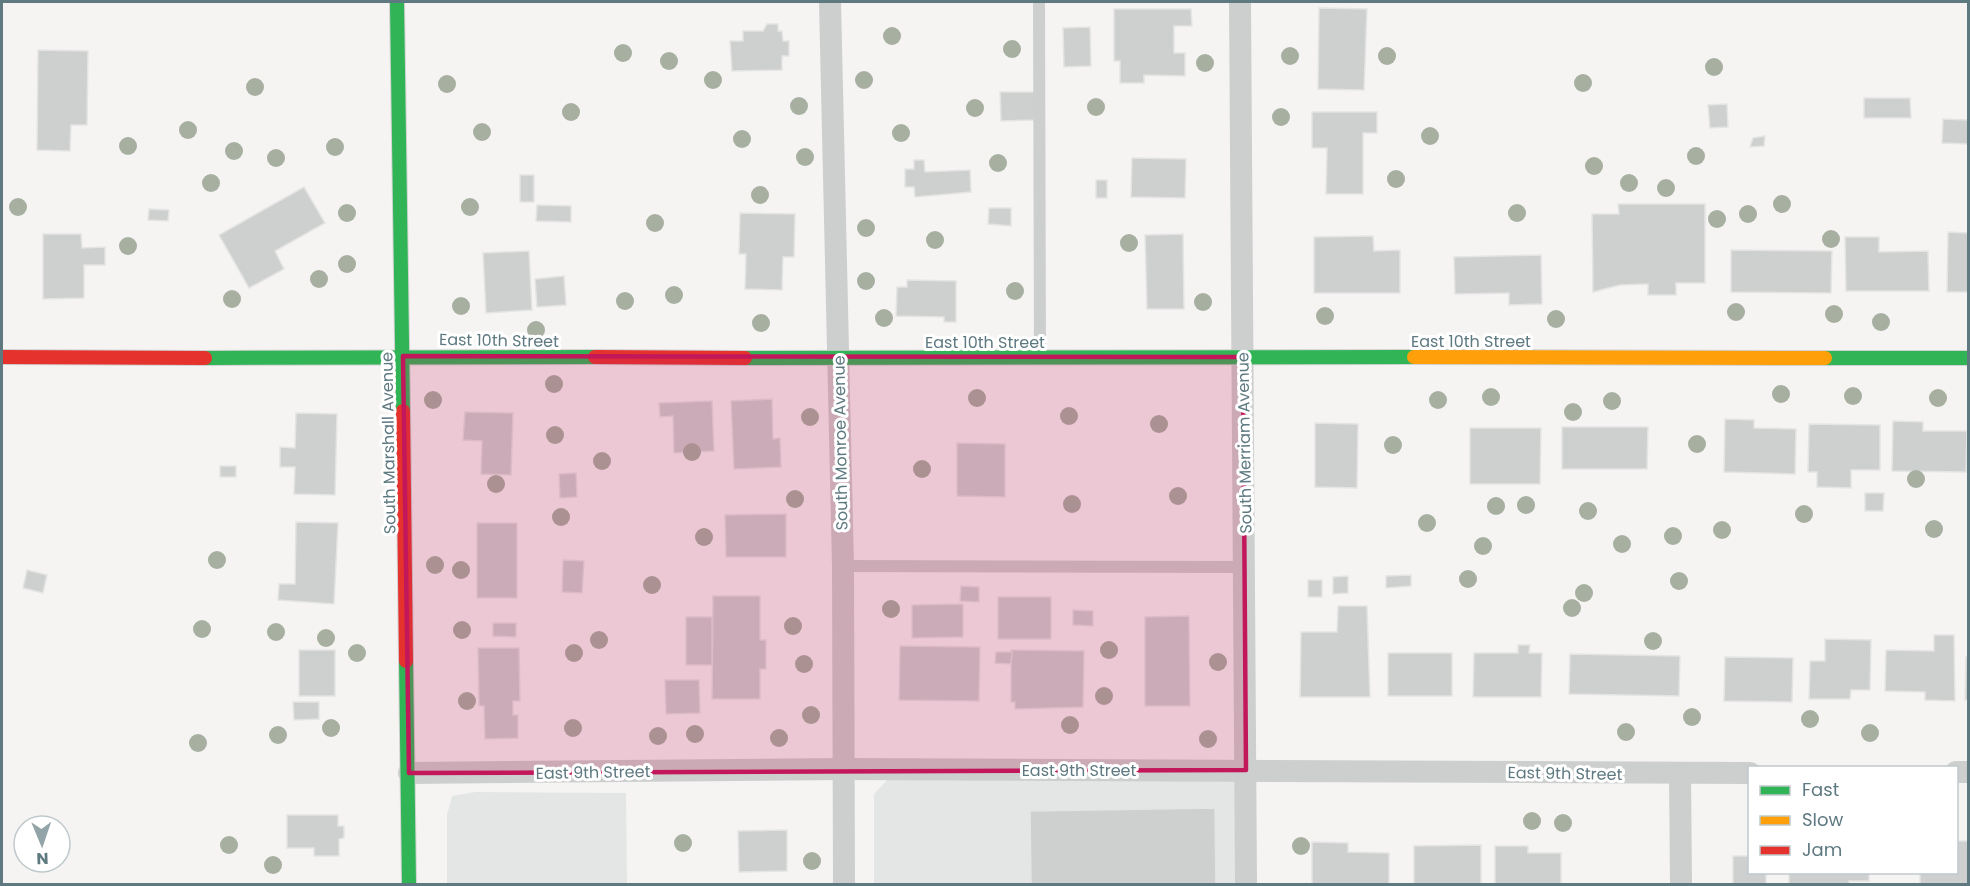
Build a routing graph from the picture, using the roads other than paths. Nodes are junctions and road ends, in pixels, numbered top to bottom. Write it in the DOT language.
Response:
graph roads {
  1 [pos="397,2"];
  2 [pos="830,2"];
  3 [pos="1039,2"];
  4 [pos="1240,2"];
  5 [pos="403,356"];
  6 [pos="2,357"];
  7 [pos="1243,357"];
  8 [pos="1968,358"];
  9 [pos="838,359"];
  10 [pos="1040,359"];
  11 [pos="843,566"];
  12 [pos="1245,567"];
  13 [pos="845,770"];
  14 [pos="1246,770"];
  15 [pos="409,773"];
  16 [pos="1748,773"];
  17 [pos="1680,774"];
  18 [pos="409,885"];
  19 [pos="844,885"];
  20 [pos="1246,885"];
  21 [pos="1681,885"];
  1 -- 5 [label="street, South Marshall Avenue"];
  2 -- 9 [label="street, South Monroe Avenue"];
  3 -- 10 [label="lane"];
  4 -- 7 [label="street, South Merriam Avenue"];
  5 -- 6 [label="street, East 10th Street"];
  5 -- 9 [label="street, East 10th Street"];
  5 -- 15 [label="street, South Marshall Avenue"];
  7 -- 8 [label="street, East 10th Street"];
  7 -- 10 [label="street, East 10th Street"];
  7 -- 12 [label="street, South Merriam Avenue"];
  9 -- 10 [label="street, East 10th Street"];
  9 -- 11 [label="street, South Monroe Avenue"];
  11 -- 12 [label="lane"];
  11 -- 13 [label="street, South Monroe Avenue"];
  12 -- 14 [label="street, South Merriam Avenue"];
  13 -- 14 [label="street, East 9th Street"];
  13 -- 15 [label="street, East 9th Street"];
  13 -- 19 [label="street, South Monroe Avenue"];
  14 -- 17 [label="street, East 9th Street"];
  14 -- 20 [label="street, South Merriam Avenue"];
  15 -- 18 [label="street, South Marshall Avenue"];
  16 -- 17 [label="street, East 9th Street"];
  17 -- 21 [label="street"];
}
